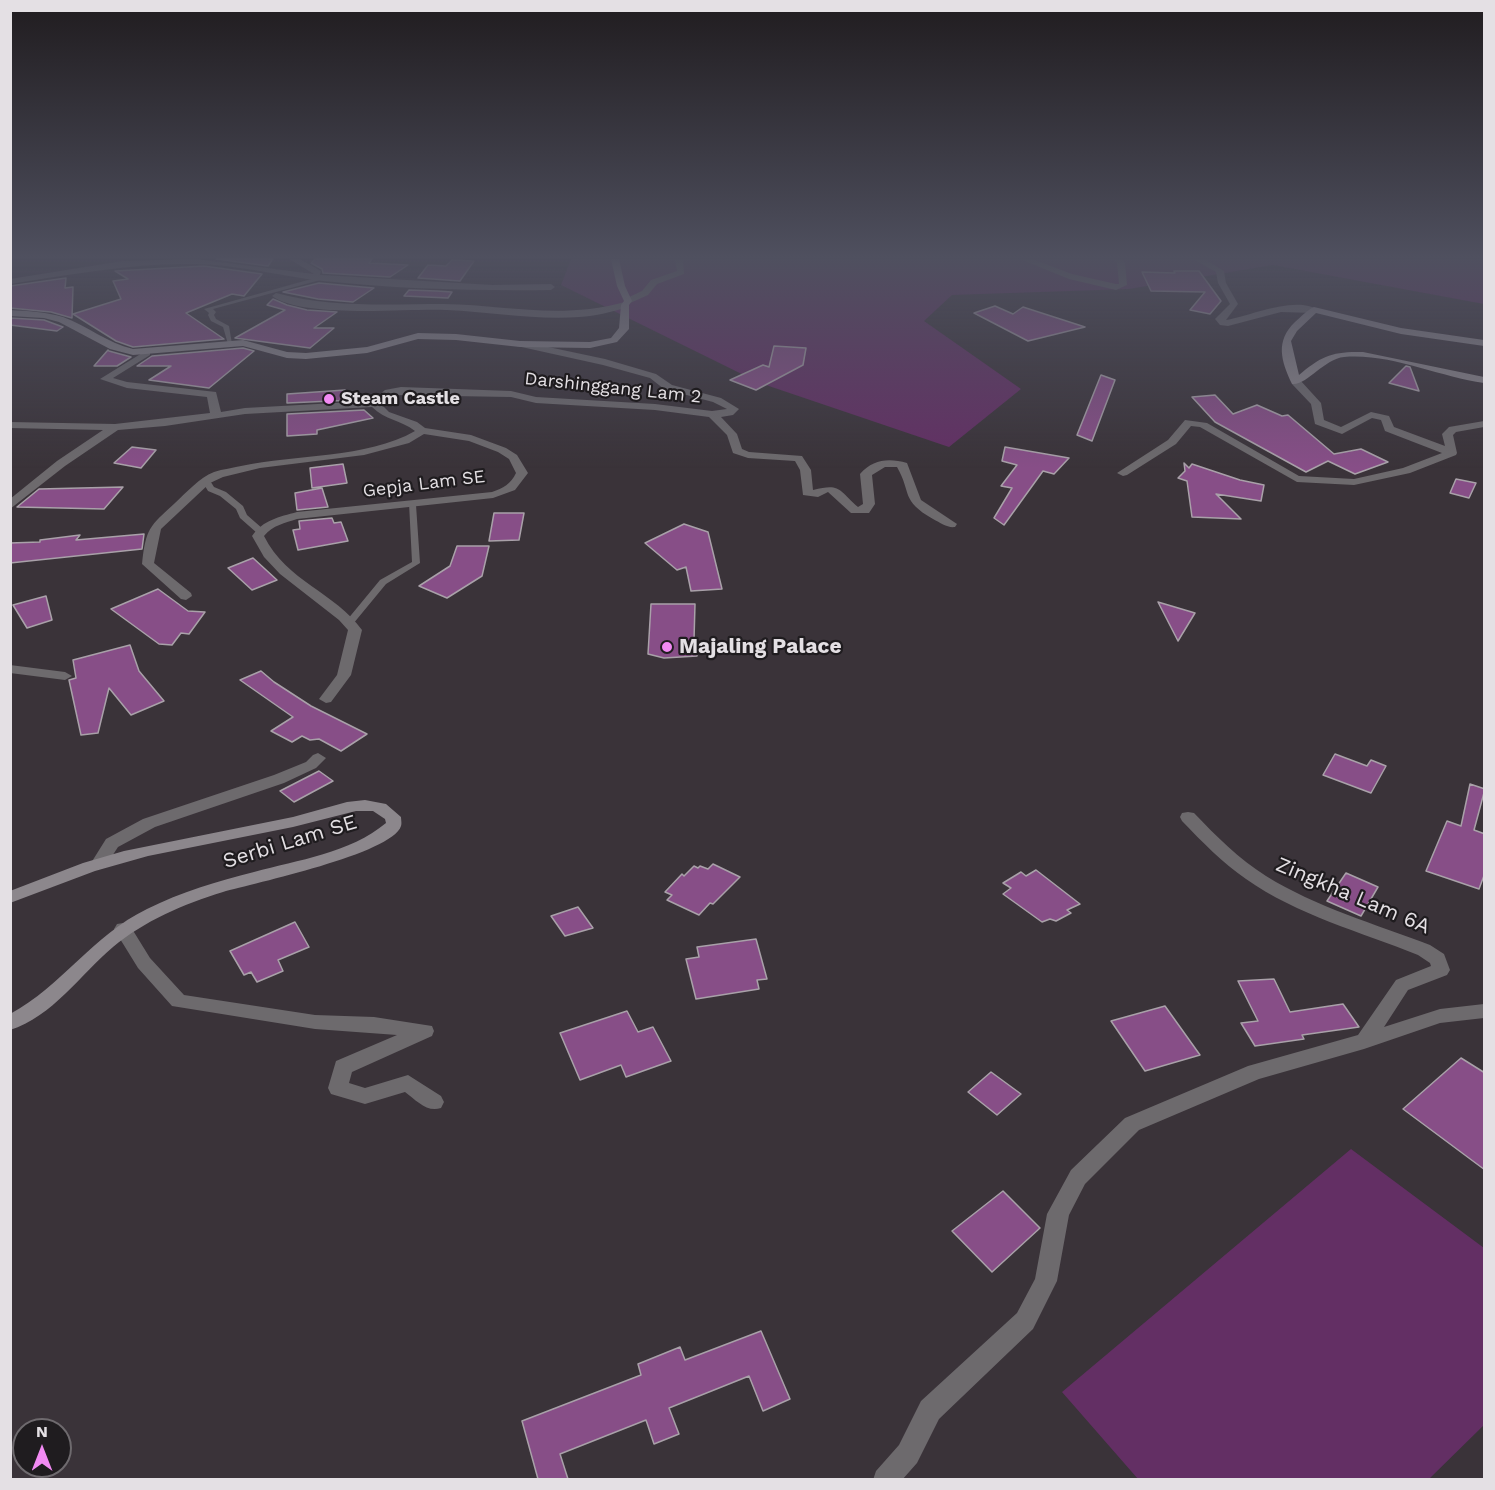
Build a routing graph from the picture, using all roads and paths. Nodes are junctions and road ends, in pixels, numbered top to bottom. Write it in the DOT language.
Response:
graph roads {
  1 [pos="78,329"];
  2 [pos="227,329"];
  3 [pos="624,329"];
  4 [pos="1293,329"];
  5 [pos="1387,329"];
  6 [pos="230,343"];
  7 [pos="1485,343"];
  8 [pos="520,344"];
  9 [pos="147,352"];
  10 [pos="1485,380"];
  11 [pos="1296,382"];
  12 [pos="375,404"];
  13 [pos="712,414"];
  14 [pos="216,415"];
  15 [pos="1485,424"];
  16 [pos="10,425"];
  17 [pos="115,427"];
  18 [pos="422,431"];
  19 [pos="1452,453"];
  20 [pos="1123,473"];
  21 [pos="206,481"];
  22 [pos="412,505"];
  23 [pos="10,506"];
  24 [pos="951,524"];
  25 [pos="261,531"];
  26 [pos="186,596"];
  27 [pos="350,622"];
  28 [pos="10,669"];
  29 [pos="65,676"];
  30 [pos="326,699"];
  31 [pos="318,758"];
  32 [pos="1188,817"];
  33 [pos="99,863"];
  34 [pos="10,897"];
  35 [pos="123,929"];
  36 [pos="1485,1011"];
  37 [pos="10,1023"];
  38 [pos="1364,1041"];
  39 [pos="434,1102"];
  40 [pos="885,1479"];
  1 -- 9 [label="street"];
  2 -- 6 [label="lane"];
  3 -- 8 [label="street"];
  4 -- 11 [label="street"];
  5 -- 7 [label="street"];
  6 -- 8 [label="street"];
  6 -- 9 [label="street"];
  8 -- 13 [label="street"];
  9 -- 14 [label="street"];
  10 -- 11 [label="street"];
  11 -- 19 [label="street"];
  12 -- 13 [label="street, Darshinggang Lam 2"];
  12 -- 14 [label="street"];
  12 -- 18 [label="street, Gepja Lam SE"];
  13 -- 24 [label="street"];
  14 -- 17 [label="street"];
  15 -- 19 [label="street"];
  16 -- 17 [label="street"];
  17 -- 23 [label="street"];
  18 -- 21 [label="street"];
  18 -- 22 [label="street, Gepja Lam SE"];
  19 -- 20 [label="street"];
  21 -- 25 [label="lane"];
  21 -- 26 [label="street"];
  22 -- 25 [label="street, Gepja Lam SE"];
  22 -- 27 [label="lane"];
  25 -- 27 [label="street"];
  27 -- 30 [label="street"];
  28 -- 29 [label="street"];
  31 -- 33 [label="street"];
  32 -- 38 [label="street, Zingkha Lam 6A"];
  33 -- 34 [label="street, Serbi Lam SE"];
  33 -- 35 [label="street, Serbi Lam SE"];
  35 -- 37 [label="street, Serbi Lam SE"];
  35 -- 39 [label="street"];
  36 -- 38 [label="street"];
  38 -- 40 [label="street"];
}
